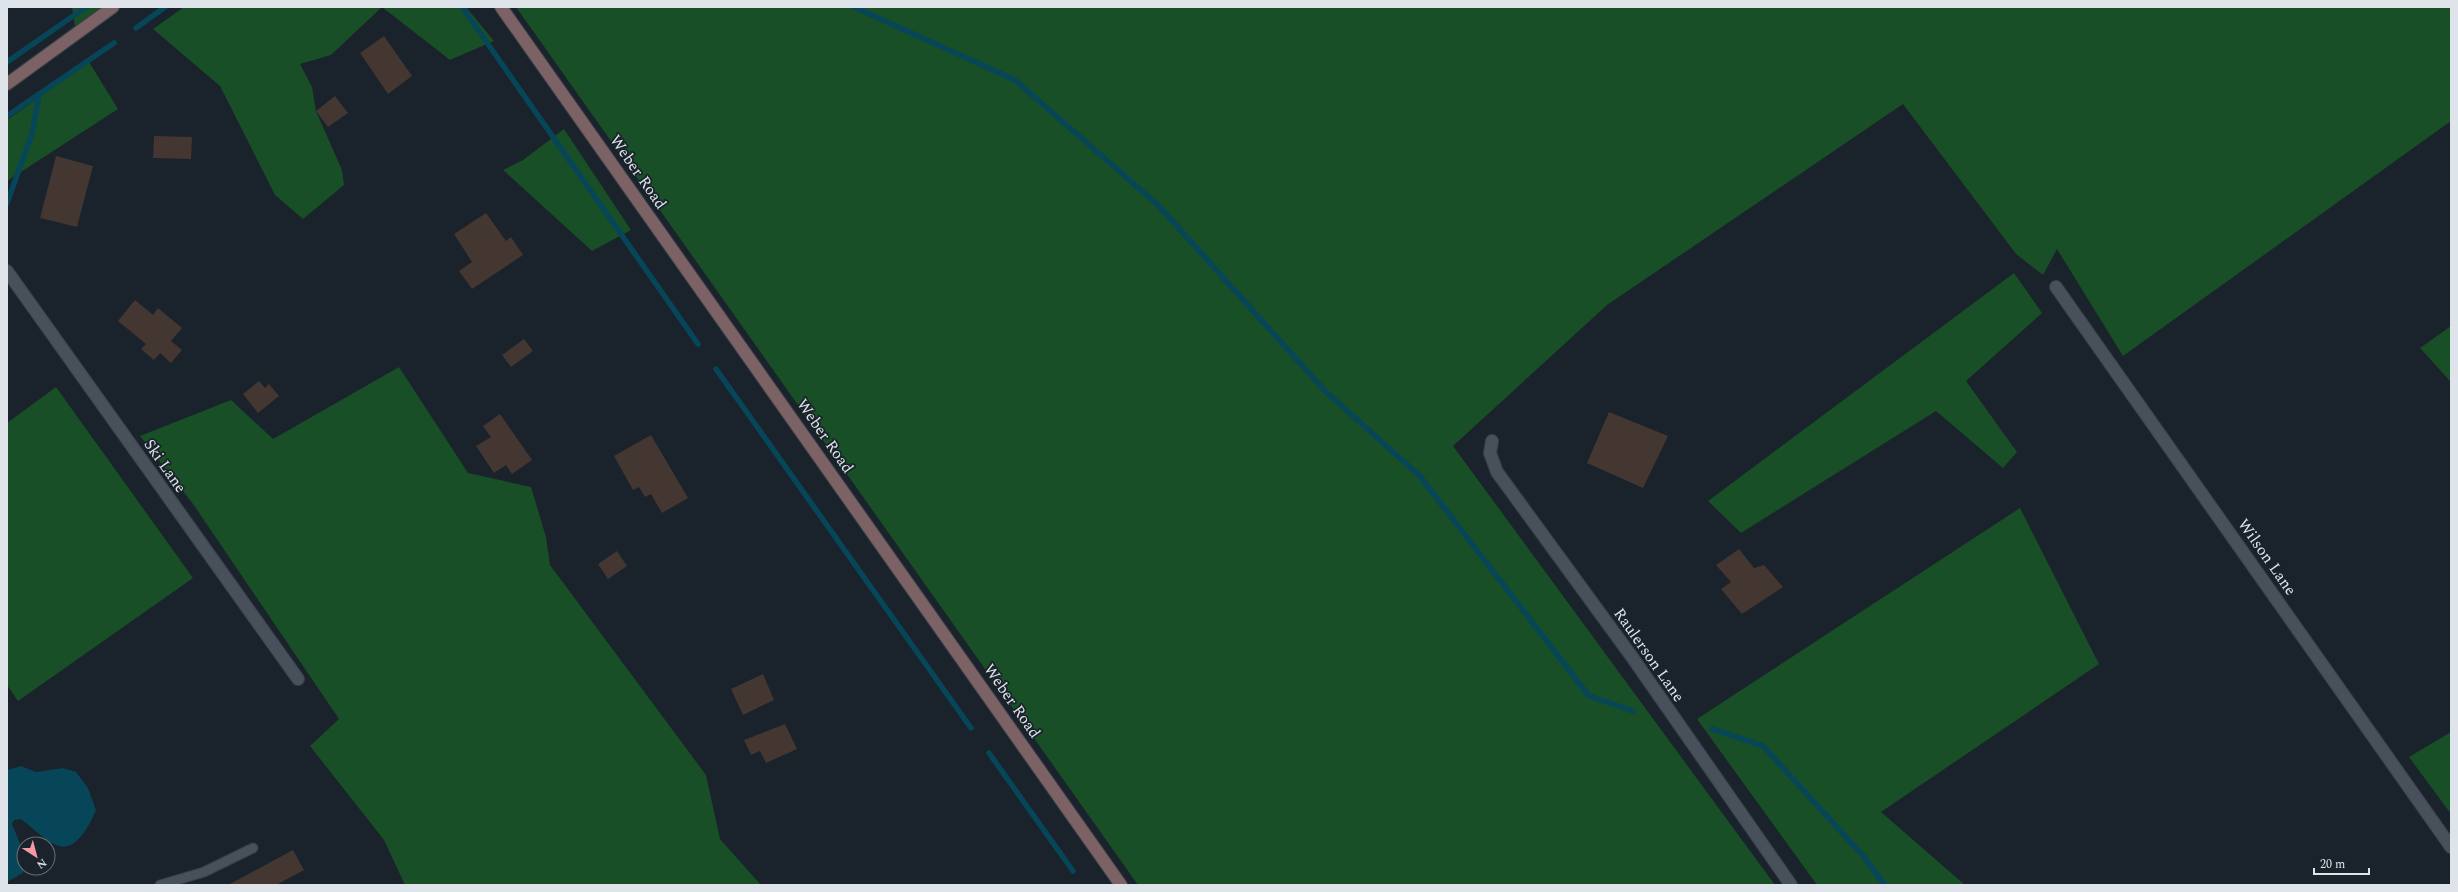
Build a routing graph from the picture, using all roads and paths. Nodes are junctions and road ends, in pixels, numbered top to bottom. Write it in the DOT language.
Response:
graph roads {
  1 [pos="113,7"];
  2 [pos="501,7"];
  3 [pos="7,84"];
  4 [pos="7,271"];
  5 [pos="2056,287"];
  6 [pos="1492,441"];
  7 [pos="298,679"];
  8 [pos="2451,846"];
  9 [pos="253,848"];
  10 [pos="160,885"];
  11 [pos="1121,885"];
  12 [pos="1791,885"];
  1 -- 3 [label="street"];
  2 -- 11 [label="street, Weber Road"];
  4 -- 7 [label="street, Ski Lane"];
  5 -- 8 [label="street, Wilson Lane"];
  6 -- 12 [label="street, Raulerson Lane"];
  9 -- 10 [label="lane"];
}
